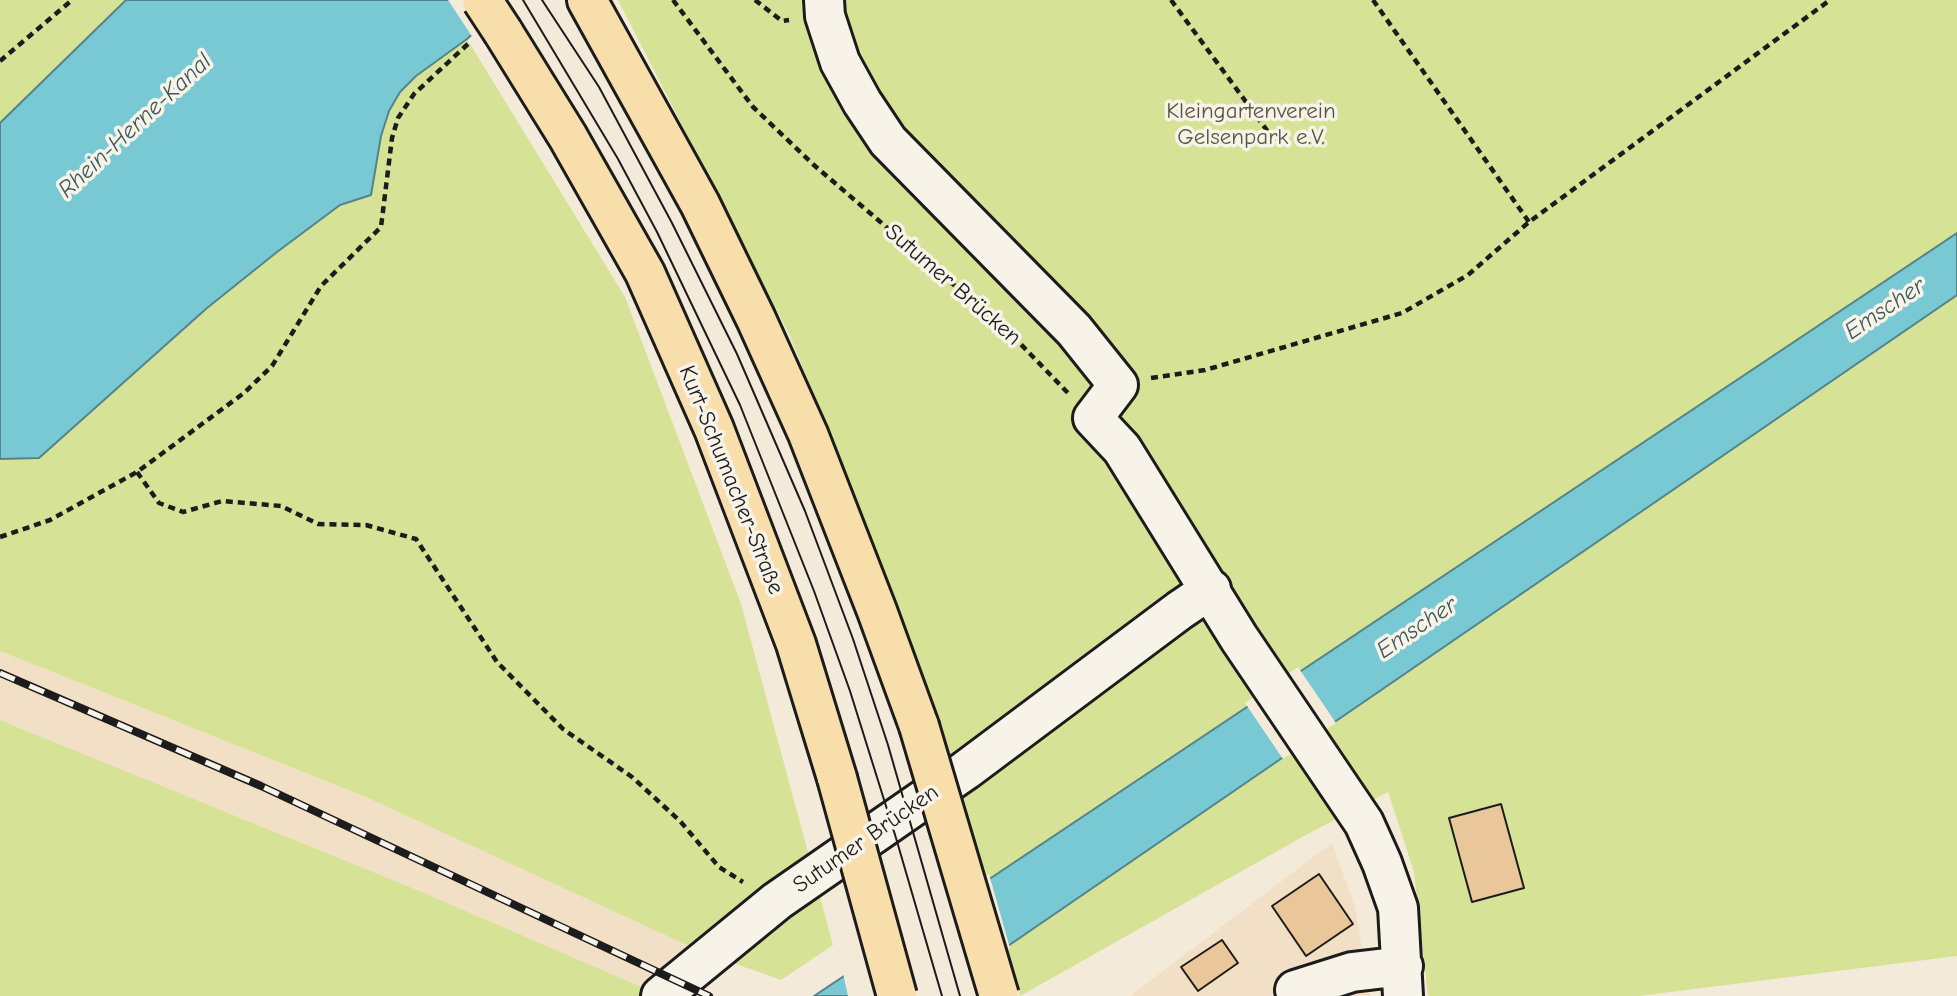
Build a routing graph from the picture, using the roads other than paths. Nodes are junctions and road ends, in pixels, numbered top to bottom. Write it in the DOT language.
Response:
graph roads {
  1 [pos="482,0"];
  2 [pos="587,0"];
  3 [pos="824,0"];
  4 [pos="1211,589"];
  5 [pos="1403,981"];
  6 [pos="661,996"];
  7 [pos="897,996"];
  8 [pos="999,996"];
  9 [pos="1297,996"];
  1 -- 7 [label="main road, Kurt-Schumacher-Straße, bridge"];
  2 -- 8 [label="main road, bridge"];
  3 -- 4 [label="street"];
  4 -- 5 [label="street"];
  4 -- 6 [label="street, Sutumer Brücken"];
  5 -- 9 [label="street"];
}
